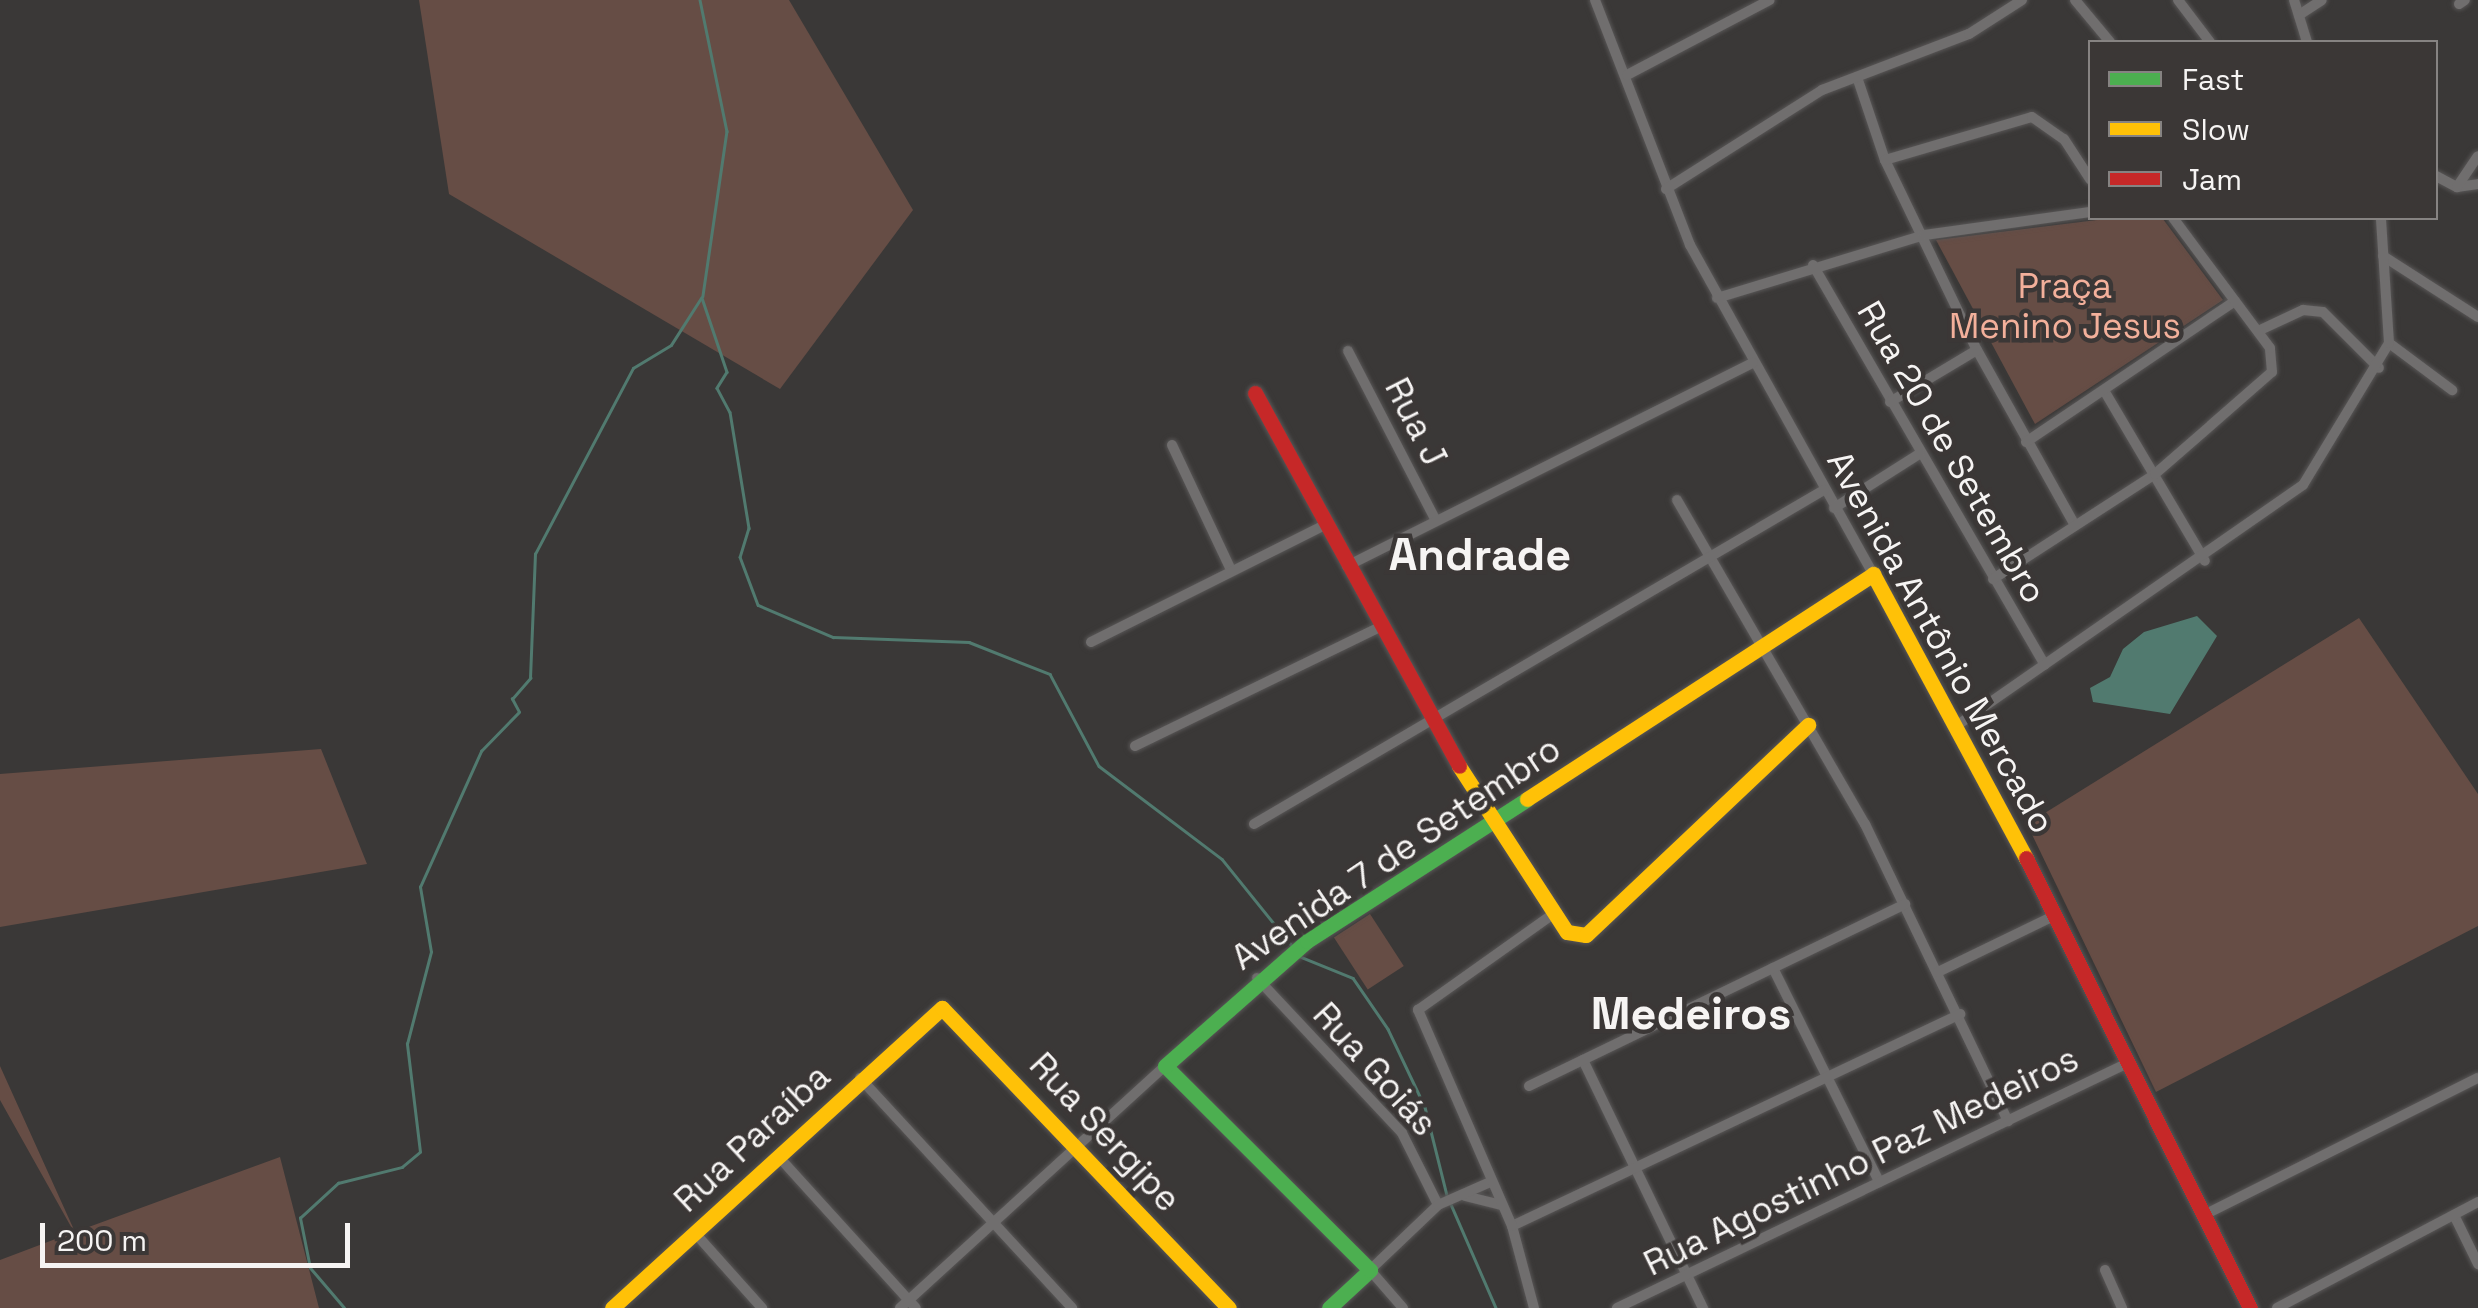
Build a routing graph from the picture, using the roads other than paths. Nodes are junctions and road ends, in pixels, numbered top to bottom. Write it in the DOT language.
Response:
graph roads {
  1 [pos="1595,0"];
  2 [pos="1770,0"];
  3 [pos="2022,0"];
  4 [pos="2075,0"];
  5 [pos="2178,0"];
  6 [pos="2294,0"];
  7 [pos="2322,0"];
  8 [pos="2298,15"];
  9 [pos="2108,40"];
  10 [pos="2208,40"];
  11 [pos="2306,40"];
  12 [pos="1627,75"];
  13 [pos="1857,77"];
  14 [pos="2478,156"];
  15 [pos="1885,160"];
  16 [pos="2088,176"];
  17 [pos="2438,177"];
  18 [pos="2478,184"];
  19 [pos="2457,187"];
  20 [pos="1666,189"];
  21 [pos="2088,212"];
  22 [pos="2174,220"];
  23 [pos="2382,220"];
  24 [pos="1924,234"];
  25 [pos="2383,256"];
  26 [pos="1813,265"];
  27 [pos="1717,298"];
  28 [pos="2235,301"];
  29 [pos="2478,317"];
  30 [pos="2258,332"];
  31 [pos="2390,343"];
  32 [pos="1976,350"];
  33 [pos="1348,351"];
  34 [pos="1753,363"];
  35 [pos="2379,368"];
  36 [pos="2452,390"];
  37 [pos="2105,392"];
  38 [pos="1255,393"];
  39 [pos="1890,402"];
  40 [pos="2026,442"];
  41 [pos="1172,445"];
  42 [pos="1919,454"];
  43 [pos="2155,474"];
  44 [pos="1824,490"];
  45 [pos="1677,500"];
  46 [pos="1834,508"];
  47 [pos="1435,519"];
  48 [pos="1324,525"];
  49 [pos="2074,525"];
  50 [pos="1707,552"];
  51 [pos="2205,561"];
  52 [pos="1347,566"];
  53 [pos="1230,570"];
  54 [pos="1873,574"];
  55 [pos="1993,579"];
  56 [pos="1378,628"];
  57 [pos="1091,642"];
  58 [pos="1762,645"];
  59 [pos="2045,665"];
  60 [pos="1428,719"];
  61 [pos="1959,724"];
  62 [pos="1808,725"];
  63 [pos="1135,746"];
  64 [pos="1254,824"];
  65 [pos="1489,824"];
  66 [pos="1906,904"];
  67 [pos="1554,914"];
  68 [pos="2054,916"];
  69 [pos="1773,968"];
  70 [pos="1938,972"];
  71 [pos="1257,978"];
  72 [pos="932,1012"];
  73 [pos="1960,1014"];
  74 [pos="1583,1060"];
  75 [pos="2128,1063"];
  76 [pos="1165,1066"];
  77 [pos="1827,1075"];
  78 [pos="860,1078"];
  79 [pos="2478,1078"];
  80 [pos="1529,1086"];
  81 [pos="2008,1120"];
  82 [pos="1076,1144"];
  83 [pos="778,1156"];
  84 [pos="1637,1167"];
  85 [pos="1879,1182"];
  86 [pos="1488,1183"];
  87 [pos="1465,1196"];
  88 [pos="2478,1202"];
  89 [pos="1442,1204"];
  90 [pos="1502,1205"];
  91 [pos="2454,1214"];
  92 [pos="2204,1215"];
  93 [pos="992,1222"];
  94 [pos="1512,1226"];
  95 [pos="695,1233"];
  96 [pos="2478,1264"];
  97 [pos="1370,1270"];
  98 [pos="2105,1270"];
  99 [pos="1688,1275"];
  100 [pos="908,1305"];
  101 [pos="614,1308"];
  102 [pos="762,1308"];
  103 [pos="1072,1308"];
  104 [pos="1229,1308"];
  105 [pos="1329,1308"];
  106 [pos="1403,1308"];
  107 [pos="1534,1308"];
  108 [pos="1618,1308"];
  109 [pos="1704,1308"];
  110 [pos="2122,1308"];
  111 [pos="2250,1308"];
  112 [pos="2277,1308"];
  1 -- 12 [label="street, Avenida Antônio Mercado"];
  2 -- 12 [label="street"];
  3 -- 13 [label="street"];
  4 -- 9 [label="street"];
  5 -- 10 [label="street"];
  6 -- 8 [label="street"];
  7 -- 8 [label="street"];
  8 -- 11 [label="street"];
  12 -- 20 [label="street, Avenida Antônio Mercado"];
  13 -- 15 [label="street"];
  13 -- 20 [label="street"];
  14 -- 19 [label="street"];
  15 -- 16 [label="street"];
  15 -- 24 [label="street"];
  17 -- 19 [label="street"];
  18 -- 19 [label="street"];
  20 -- 27 [label="street, Avenida Antônio Mercado"];
  21 -- 24 [label="street"];
  22 -- 28 [label="street"];
  23 -- 25 [label="street"];
  24 -- 26 [label="street"];
  24 -- 32 [label="street"];
  25 -- 29 [label="street"];
  25 -- 31 [label="street"];
  26 -- 27 [label="street"];
  26 -- 39 [label="street, Rua 20 de Setembro"];
  27 -- 34 [label="street, Avenida Antônio Mercado"];
  28 -- 30 [label="street"];
  28 -- 37 [label="street"];
  30 -- 35 [label="street"];
  30 -- 43 [label="street"];
  31 -- 35 [label="street"];
  31 -- 36 [label="street"];
  32 -- 39 [label="street"];
  32 -- 40 [label="street"];
  33 -- 47 [label="street, Rua J"];
  34 -- 44 [label="street, Avenida Antônio Mercado"];
  34 -- 47 [label="street"];
  35 -- 51 [label="street"];
  37 -- 40 [label="street"];
  37 -- 43 [label="street"];
  38 -- 48 [label="street"];
  39 -- 42 [label="street, Rua 20 de Setembro"];
  40 -- 49 [label="street"];
  41 -- 53 [label="street"];
  42 -- 46 [label="street"];
  42 -- 55 [label="street, Rua 20 de Setembro"];
  43 -- 49 [label="street"];
  43 -- 51 [label="street"];
  44 -- 46 [label="street, Avenida Antônio Mercado"];
  44 -- 50 [label="street"];
  45 -- 50 [label="street"];
  46 -- 54 [label="street, Avenida Antônio Mercado"];
  47 -- 52 [label="street"];
  48 -- 52 [label="street"];
  48 -- 53 [label="street"];
  49 -- 55 [label="street"];
  50 -- 58 [label="street"];
  50 -- 60 [label="street"];
  51 -- 59 [label="street"];
  52 -- 56 [label="street"];
  53 -- 57 [label="street"];
  54 -- 58 [label="street, Avenida 7 de Setembro"];
  54 -- 61 [label="street, Avenida Antônio Mercado"];
  55 -- 59 [label="street, Rua 20 de Setembro"];
  56 -- 60 [label="street"];
  56 -- 63 [label="street"];
  58 -- 62 [label="street"];
  58 -- 65 [label="street, Avenida 7 de Setembro"];
  59 -- 61 [label="street"];
  60 -- 64 [label="street"];
  60 -- 65 [label="street"];
  61 -- 68 [label="street, Avenida Antônio Mercado"];
  62 -- 66 [label="street"];
  62 -- 67 [label="street"];
  65 -- 67 [label="street"];
  65 -- 71 [label="street, Avenida 7 de Setembro"];
  66 -- 69 [label="street"];
  66 -- 70 [label="street"];
  67 -- 86 [label="street"];
  68 -- 70 [label="street"];
  68 -- 75 [label="street, Avenida Antônio Mercado"];
  69 -- 74 [label="street"];
  69 -- 77 [label="street"];
  70 -- 73 [label="street"];
  71 -- 76 [label="street, Avenida 7 de Setembro"];
  71 -- 89 [label="street, Rua Goiás"];
  72 -- 78 [label="street, Rua Paraíba"];
  72 -- 82 [label="street, Rua Sergipe"];
  73 -- 77 [label="street"];
  73 -- 81 [label="street"];
  74 -- 80 [label="street"];
  74 -- 84 [label="street"];
  75 -- 81 [label="street, Rua Agostinho Paz Medeiros"];
  75 -- 92 [label="street, Avenida Antônio Mercado"];
  76 -- 82 [label="street, Avenida 7 de Setembro"];
  76 -- 97 [label="street"];
  77 -- 84 [label="street"];
  77 -- 85 [label="street"];
  78 -- 83 [label="street, Rua Paraíba"];
  78 -- 93 [label="street"];
  79 -- 92 [label="street"];
  81 -- 85 [label="street, Rua Agostinho Paz Medeiros"];
  82 -- 93 [label="street, Avenida 7 de Setembro"];
  82 -- 104 [label="street, Rua Sergipe"];
  83 -- 95 [label="street, Rua Paraíba"];
  83 -- 100 [label="street"];
  84 -- 94 [label="street"];
  84 -- 99 [label="street"];
  85 -- 99 [label="street, Rua Agostinho Paz Medeiros"];
  86 -- 87 [label="street"];
  86 -- 90 [label="street"];
  87 -- 89 [label="street"];
  87 -- 90 [label="street"];
  88 -- 91 [label="street"];
  89 -- 97 [label="street"];
  90 -- 94 [label="street"];
  91 -- 96 [label="street"];
  91 -- 112 [label="street"];
  92 -- 111 [label="street, Avenida Antônio Mercado"];
  93 -- 100 [label="street, Avenida 7 de Setembro"];
  93 -- 103 [label="street"];
  94 -- 107 [label="street"];
  95 -- 101 [label="street, Rua Paraíba"];
  95 -- 102 [label="street"];
  97 -- 105 [label="street"];
  97 -- 106 [label="street"];
  98 -- 110 [label="street"];
  99 -- 108 [label="street, Rua Agostinho Paz Medeiros"];
  99 -- 109 [label="street"];
}
